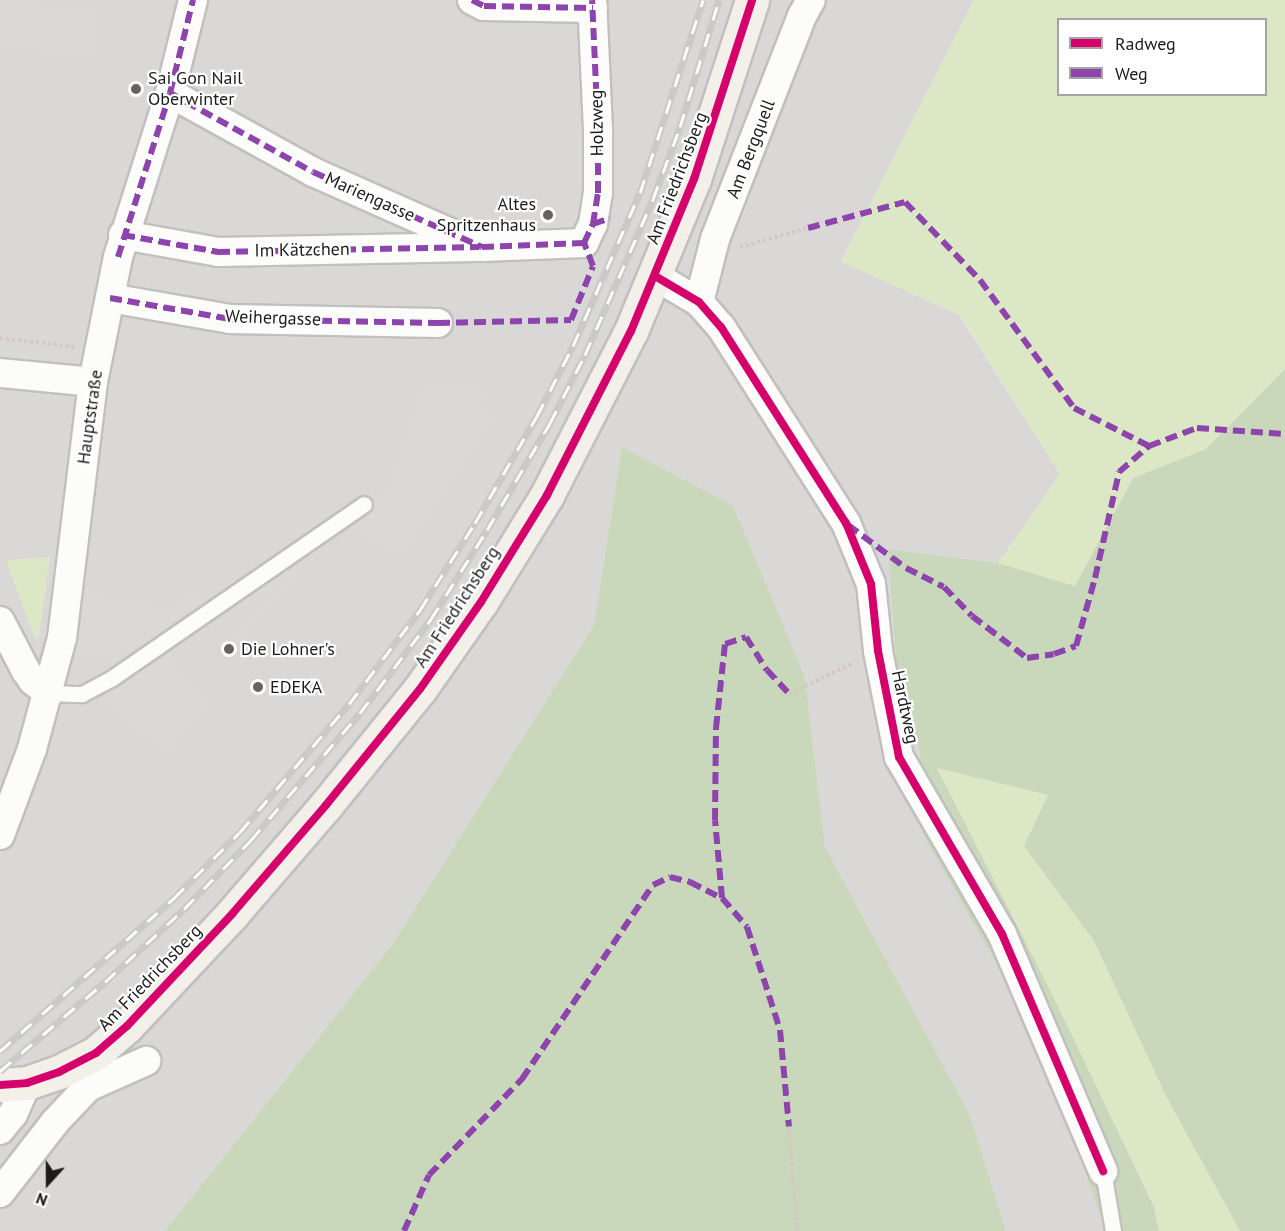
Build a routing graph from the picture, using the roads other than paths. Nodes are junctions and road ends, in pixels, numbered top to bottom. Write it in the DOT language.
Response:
graph roads {
  1 [pos="193,0"];
  2 [pos="472,0"];
  3 [pos="752,0"];
  4 [pos="811,0"];
  5 [pos="592,4"];
  6 [pos="170,93"];
  7 [pos="123,235"];
  8 [pos="584,243"];
  9 [pos="482,247"];
  10 [pos="655,276"];
  11 [pos="110,298"];
  12 [pos="699,302"];
  13 [pos="438,323"];
  14 [pos="0,374"];
  15 [pos="93,382"];
  16 [pos="364,504"];
  17 [pos="0,621"];
  18 [pos="49,693"];
  19 [pos="0,835"];
  20 [pos="146,1061"];
  21 [pos="13,1084"];
  22 [pos="0,1130"];
  23 [pos="1103,1171"];
  24 [pos="0,1193"];
  25 [pos="1113,1231"];
  1 -- 6 [label="street, Hauptstraße"];
  2 -- 5 [label="street"];
  3 -- 10 [label="street, Am Friedrichsberg"];
  4 -- 12 [label="street, Am Bergquell"];
  5 -- 8 [label="street, Holzweg"];
  6 -- 7 [label="street, Hauptstraße"];
  6 -- 9 [label="street, Mariengasse"];
  7 -- 9 [label="street, Im Kätzchen"];
  7 -- 11 [label="street, Hauptstraße"];
  8 -- 9 [label="street, Mariengasse"];
  10 -- 12 [label="street, Hardtweg"];
  10 -- 21 [label="street, Am Friedrichsberg"];
  11 -- 13 [label="street, Weihergasse"];
  11 -- 15 [label="street, Hauptstraße"];
  12 -- 23 [label="street, Hardtweg"];
  14 -- 15 [label="street"];
  15 -- 18 [label="street, Hauptstraße"];
  16 -- 18 [label="lane"];
  17 -- 18 [label="street"];
  18 -- 19 [label="street, Hauptstraße"];
  20 -- 24 [label="street"];
  21 -- 22 [label="street"];
  23 -- 25 [label="lane"];
}
